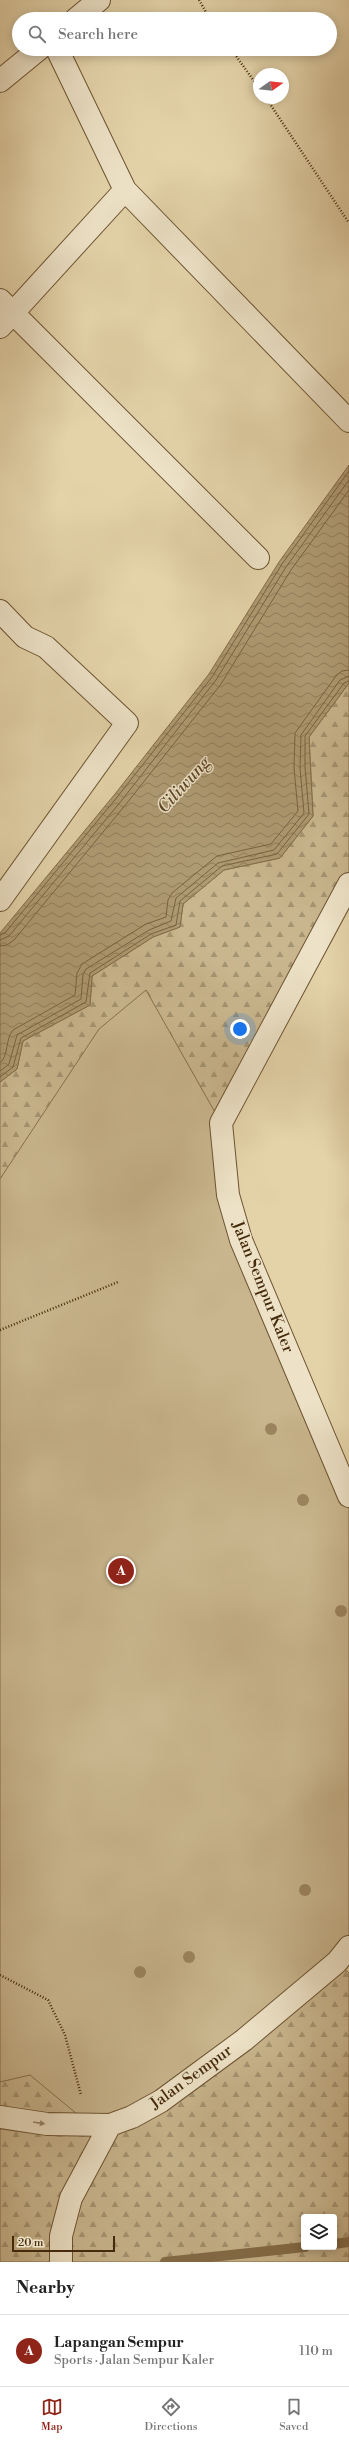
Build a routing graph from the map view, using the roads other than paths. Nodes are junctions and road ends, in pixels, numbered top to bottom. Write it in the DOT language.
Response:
graph roads {
  1 [pos="99,0"];
  2 [pos="84,12"];
  3 [pos="30,56"];
  4 [pos="60,56"];
  5 [pos="0,81"];
  6 [pos="125,190"];
  7 [pos="4,314"];
  8 [pos="349,421"];
  9 [pos="258,558"];
  10 [pos="0,611"];
  11 [pos="349,884"];
  12 [pos="2,893"];
  13 [pos="349,1496"];
  14 [pos="349,1947"];
  15 [pos="0,2117"];
  16 [pos="110,2124"];
  17 [pos="61,2262"];
  1 -- 2 [label="street"];
  3 -- 5 [label="street"];
  4 -- 6 [label="street"];
  6 -- 7 [label="street"];
  6 -- 8 [label="street"];
  7 -- 9 [label="street"];
  10 -- 12 [label="street"];
  11 -- 13 [label="street, Jalan Sempur Kaler"];
  14 -- 16 [label="street, Jalan Sempur"];
  15 -- 16 [label="street, Jalan Sempur, one-way"];
  16 -- 17 [label="street"];
}
